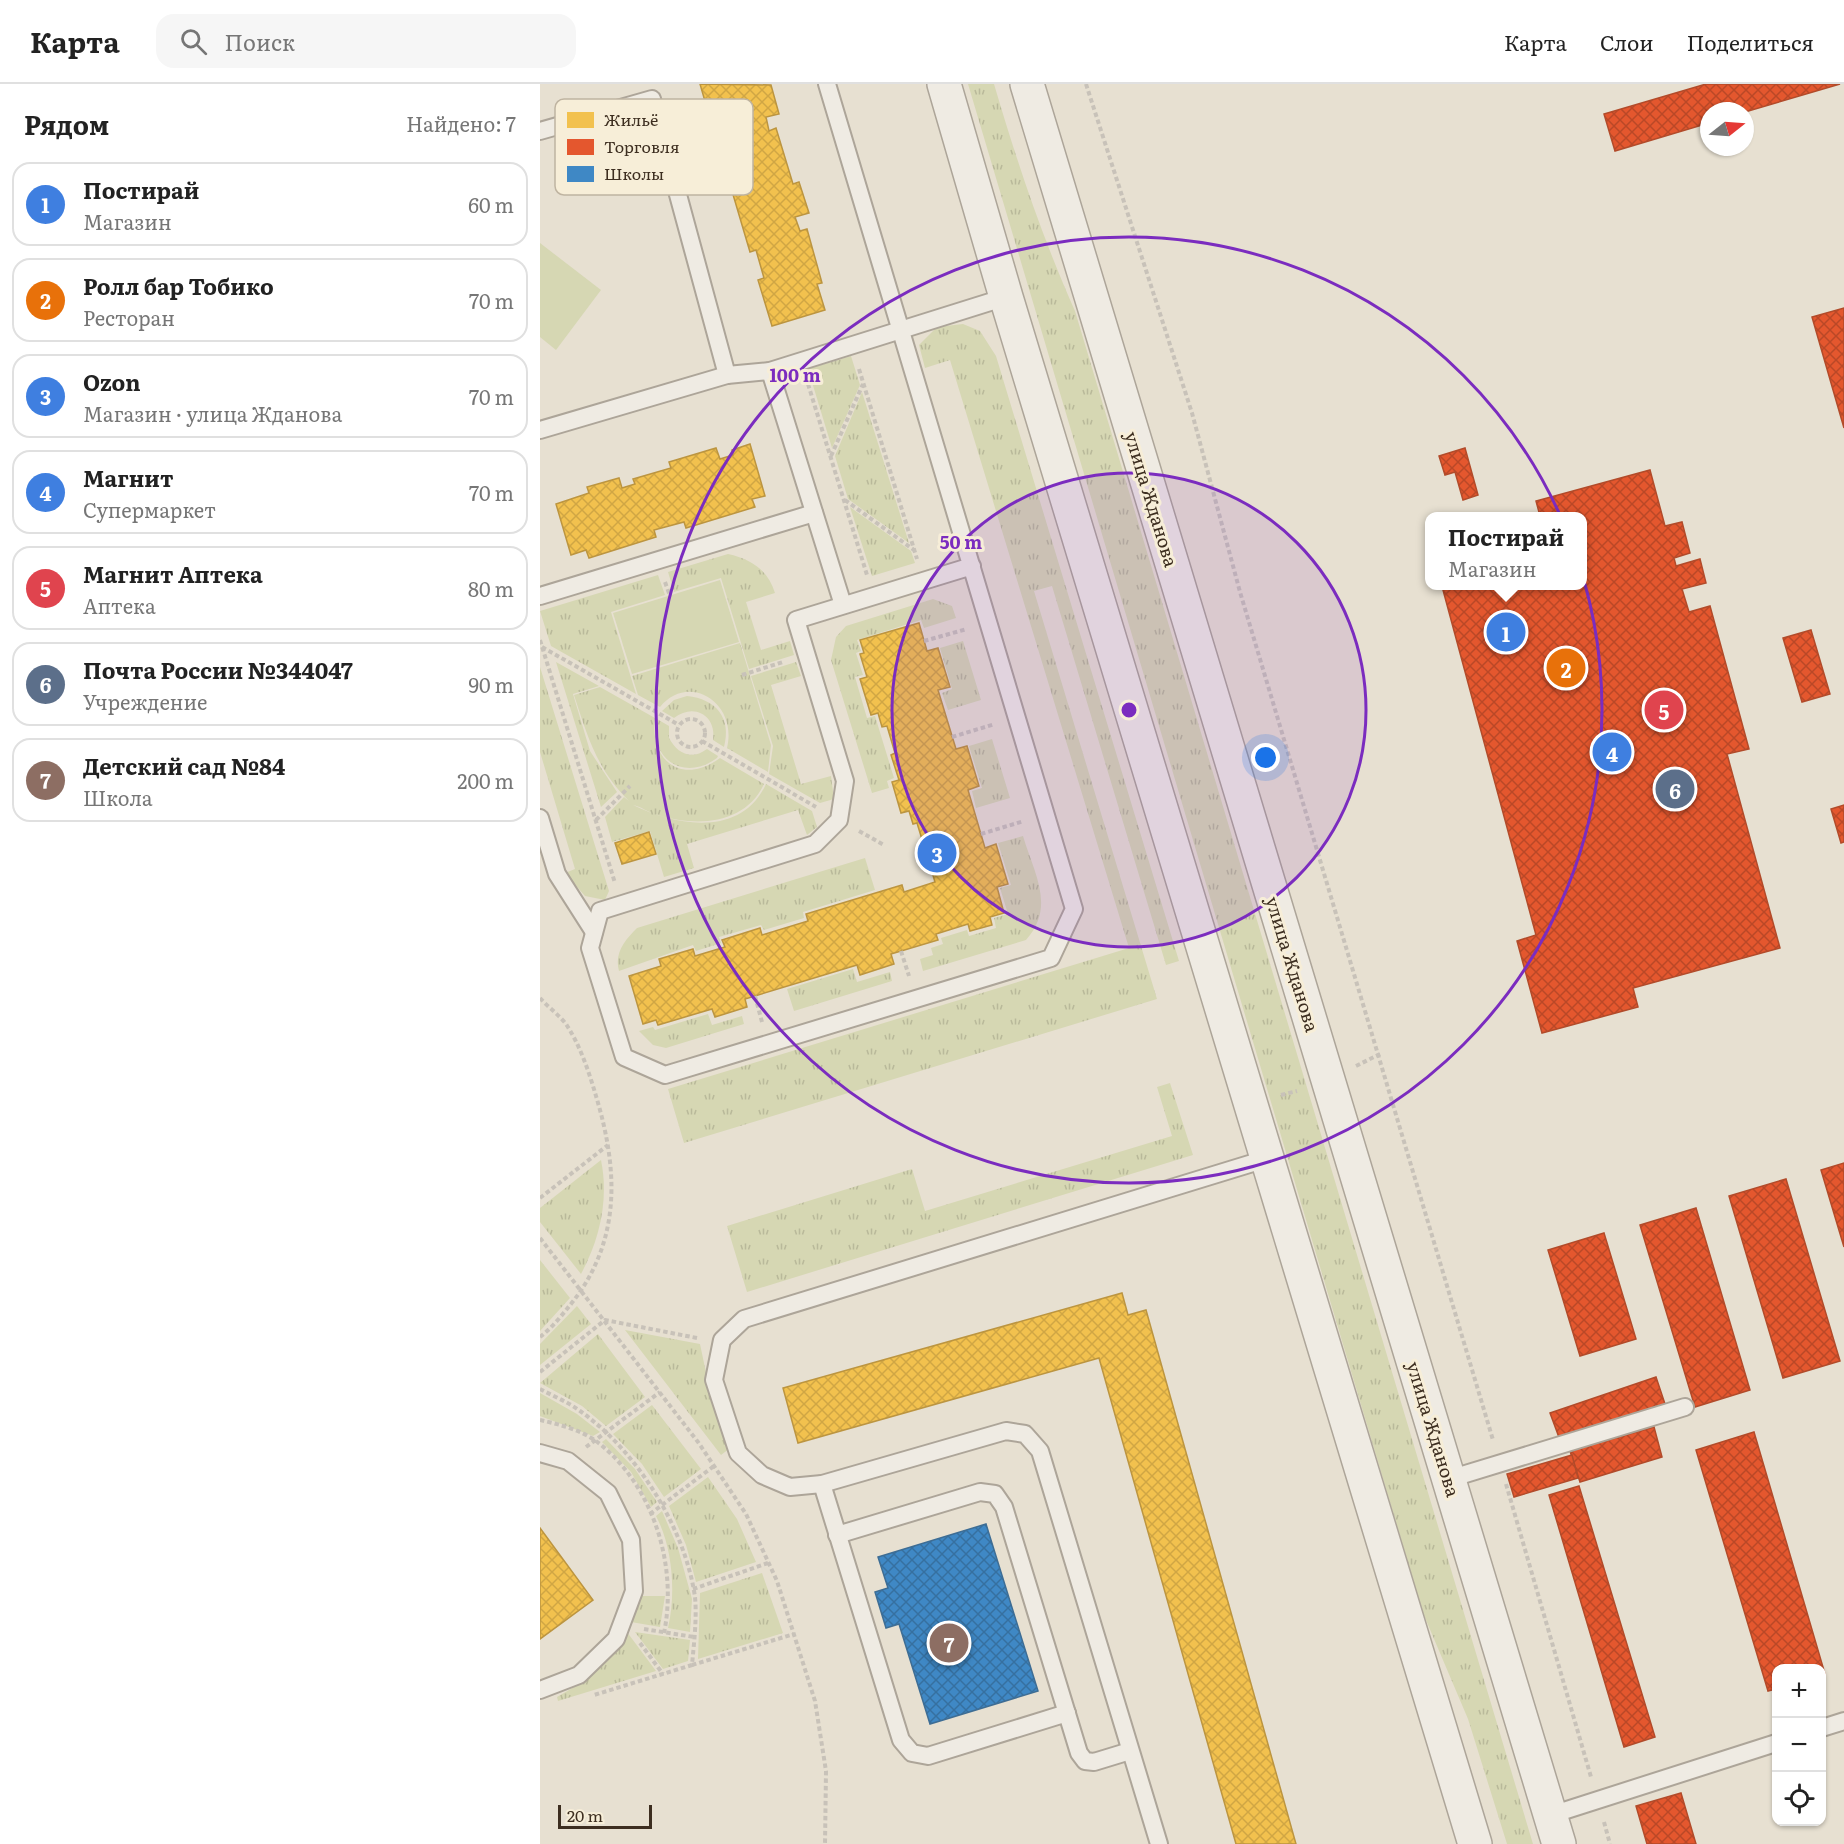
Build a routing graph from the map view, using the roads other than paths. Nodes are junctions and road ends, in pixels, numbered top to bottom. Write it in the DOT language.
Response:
graph roads {
  1 [pos="827,84"];
  2 [pos="944,84"];
  3 [pos="1027,84"];
  4 [pos="555,127"];
  5 [pos="540,131"];
  6 [pos="678,195"];
  7 [pos="1006,297"];
  8 [pos="902,331"];
  9 [pos="770,371"];
  10 [pos="727,375"];
  11 [pos="540,430"];
  12 [pos="814,513"];
  13 [pos="972,566"];
  14 [pos="540,596"];
  15 [pos="843,605"];
  16 [pos="540,818"];
  17 [pos="594,932"];
  18 [pos="1269,1158"];
  19 [pos="1685,1407"];
  20 [pos="540,1453"];
  21 [pos="1449,1479"];
  22 [pos="822,1484"];
  23 [pos="837,1535"];
  24 [pos="540,1690"];
  25 [pos="1066,1713"];
  26 [pos="1844,1721"];
  27 [pos="1826,1726"];
  28 [pos="1772,1744"];
  29 [pos="1131,1751"];
  30 [pos="1555,1830"];
  31 [pos="1159,1844"];
  32 [pos="1475,1844"];
  1 -- 8 [label="lane"];
  2 -- 7 [label="street"];
  3 -- 21 [label="street, улица Жданова"];
  4 -- 5 [label="lane"];
  6 -- 10 [label="lane"];
  7 -- 8 [label="lane"];
  7 -- 18 [label="street"];
  8 -- 9 [label="lane"];
  8 -- 13 [label="lane"];
  9 -- 10 [label="lane"];
  9 -- 12 [label="lane"];
  10 -- 11 [label="lane"];
  12 -- 14 [label="lane"];
  12 -- 15 [label="lane"];
  13 -- 15 [label="lane"];
  13 -- 17 [label="lane"];
  15 -- 17 [label="lane"];
  16 -- 17 [label="lane"];
  18 -- 22 [label="lane"];
  18 -- 32 [label="street"];
  19 -- 21 [label="lane"];
  20 -- 24 [label="lane"];
  21 -- 30 [label="street, улица Жданова"];
  22 -- 23 [label="lane"];
  22 -- 29 [label="lane"];
  23 -- 25 [label="lane"];
  23 -- 25 [label="lane"];
  25 -- 29 [label="lane"];
  26 -- 27 [label="lane"];
  28 -- 30 [label="lane"];
  29 -- 31 [label="lane"];
}
